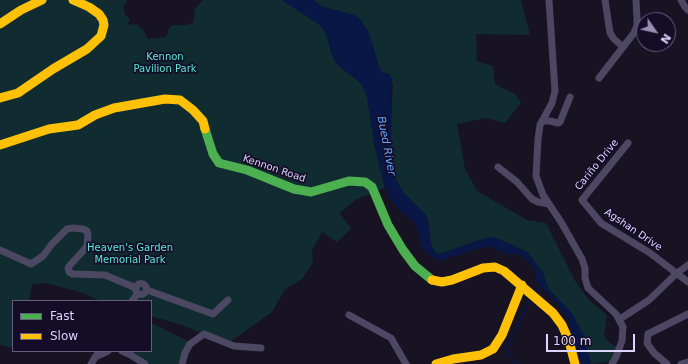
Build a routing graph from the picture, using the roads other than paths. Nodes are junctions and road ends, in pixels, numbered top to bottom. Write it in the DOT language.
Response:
graph roads {
  1 [pos="42,0"];
  2 [pos="73,0"];
  3 [pos="549,0"];
  4 [pos="605,0"];
  5 [pos="636,0"];
  6 [pos="681,0"];
  7 [pos="688,10"];
  8 [pos="0,24"];
  9 [pos="623,47"];
  10 [pos="599,78"];
  11 [pos="0,98"];
  12 [pos="570,98"];
  13 [pos="542,121"];
  14 [pos="628,143"];
  15 [pos="0,145"];
  16 [pos="498,167"];
  17 [pos="582,200"];
  18 [pos="549,204"];
  19 [pos="0,250"];
  20 [pos="688,266"];
  21 [pos="677,273"];
  22 [pos="688,282"];
  23 [pos="522,285"];
  24 [pos="137,290"];
  25 [pos="132,300"];
  26 [pos="228,300"];
  27 [pos="688,314"];
  28 [pos="349,315"];
  29 [pos="620,319"];
  30 [pos="261,348"];
  31 [pos="98,352"];
  32 [pos="106,352"];
  33 [pos="124,352"];
  34 [pos="93,361"];
  35 [pos="688,362"];
  36 [pos="145,364"];
  37 [pos="182,364"];
  38 [pos="406,364"];
  39 [pos="436,364"];
  40 [pos="575,364"];
  41 [pos="612,364"];
  42 [pos="667,364"];
  43 [pos="681,364"];
  1 -- 8 [label="main road"];
  2 -- 11 [label="main road"];
  3 -- 13 [label="street"];
  4 -- 9 [label="street"];
  5 -- 9 [label="street"];
  6 -- 7 [label="street"];
  9 -- 10 [label="street"];
  12 -- 13 [label="street"];
  13 -- 18 [label="street"];
  14 -- 17 [label="street, Cariño Drive"];
  15 -- 23 [label="main road, Kennon Road"];
  16 -- 18 [label="street"];
  17 -- 21 [label="street, Agshan Drive"];
  18 -- 29 [label="street"];
  19 -- 24 [label="street"];
  20 -- 21 [label="street"];
  21 -- 22 [label="street"];
  21 -- 29 [label="street"];
  23 -- 39 [label="main road"];
  23 -- 40 [label="main road, Kennon Road"];
  24 -- 25 [label="street"];
  24 -- 26 [label="street"];
  27 -- 42 [label="street"];
  28 -- 38 [label="street"];
  29 -- 41 [label="street"];
  30 -- 37 [label="street"];
  31 -- 34 [label="street"];
  32 -- 34 [label="street"];
  33 -- 36 [label="street"];
  35 -- 43 [label="street"];
}
